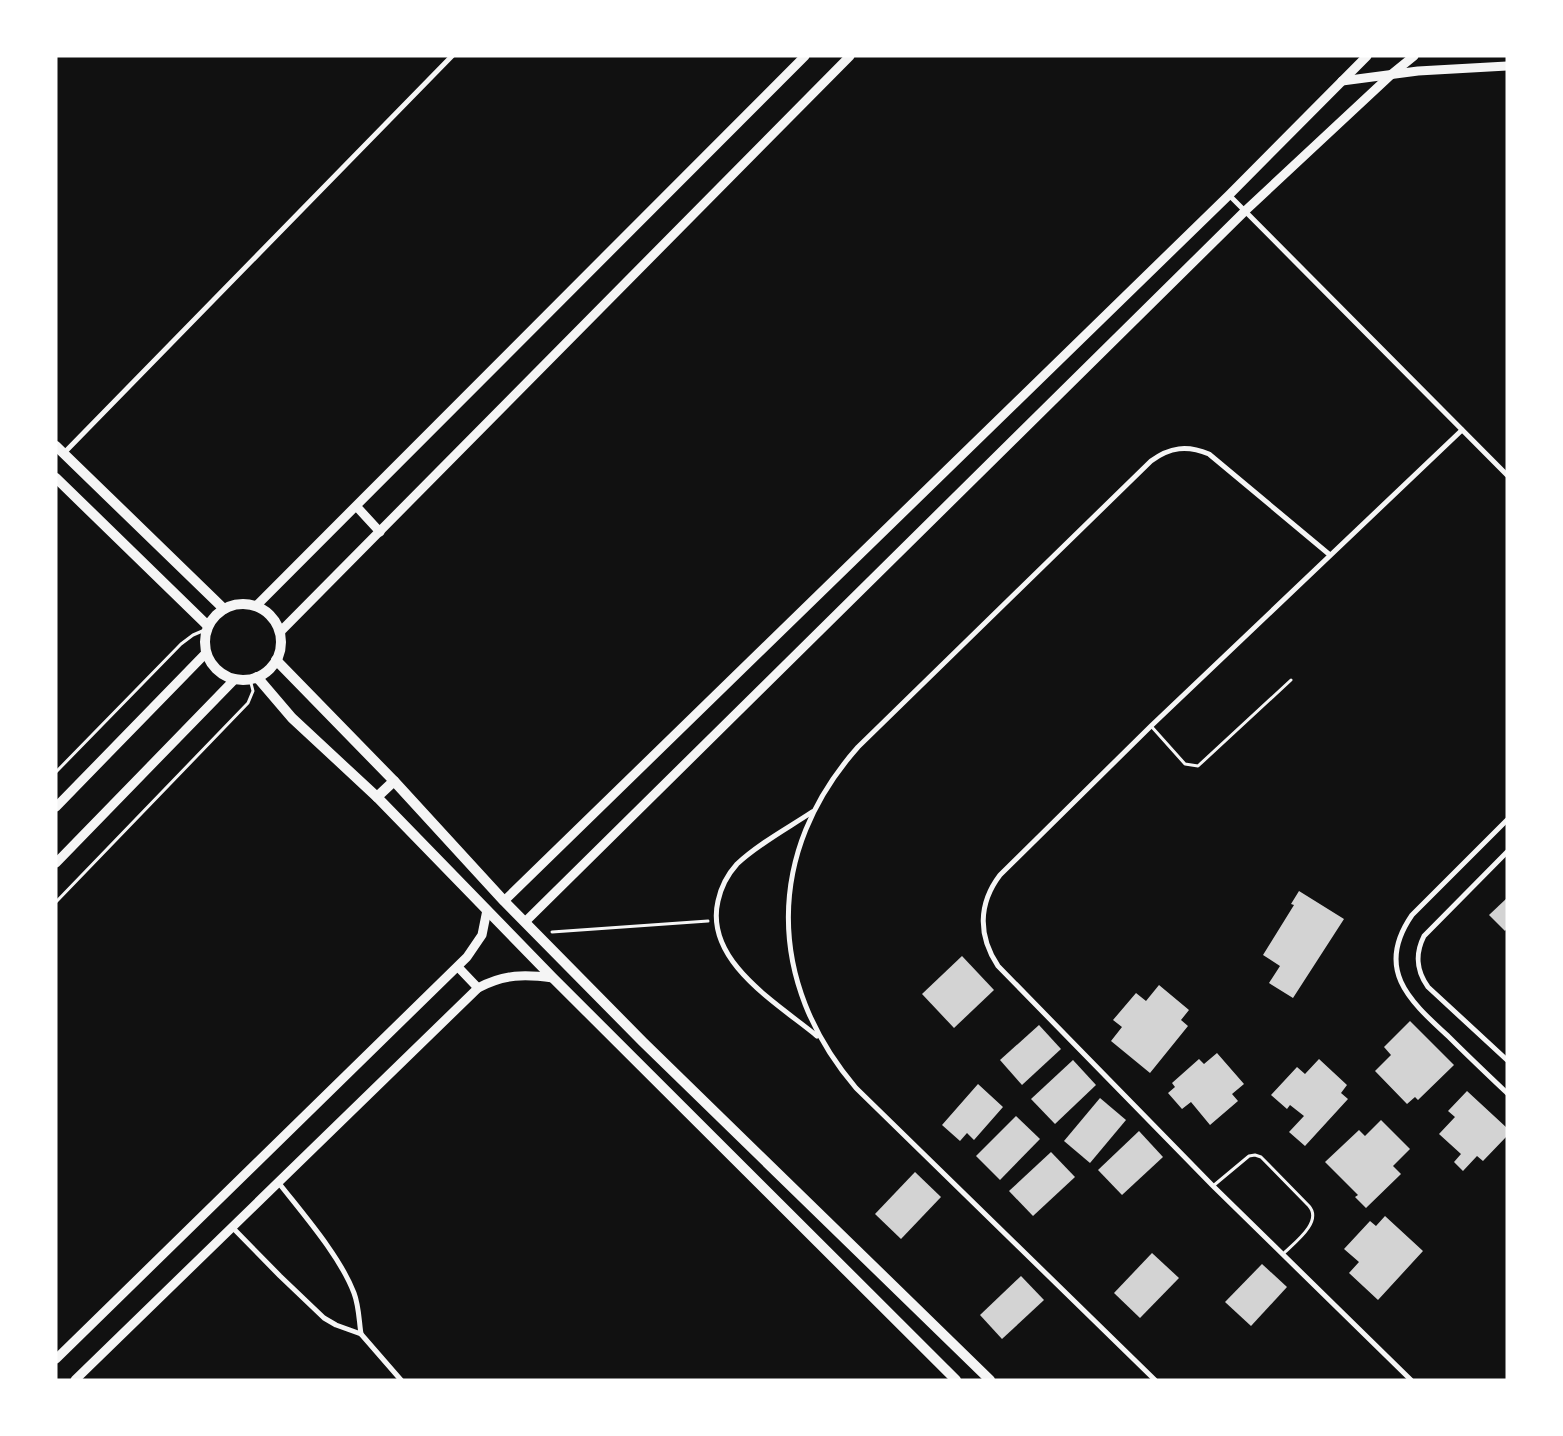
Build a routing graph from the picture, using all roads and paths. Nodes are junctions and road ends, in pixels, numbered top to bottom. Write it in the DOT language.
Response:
graph roads {
  1 [pos="452,56"];
  2 [pos="805,56"];
  3 [pos="850,56"];
  4 [pos="1367,56"];
  5 [pos="1414,56"];
  6 [pos="1507,66"];
  7 [pos="1393,73"];
  8 [pos="1342,81"];
  9 [pos="1229,194"];
  10 [pos="1245,211"];
  11 [pos="1462,430"];
  12 [pos="60,450"];
  13 [pos="1507,475"];
  14 [pos="56,478"];
  15 [pos="357,507"];
  16 [pos="380,532"];
  17 [pos="1330,555"];
  18 [pos="256,606"];
  19 [pos="224,609"];
  20 [pos="207,628"];
  21 [pos="280,632"];
  22 [pos="206,653"];
  23 [pos="276,660"];
  24 [pos="254,678"];
  25 [pos="236,679"];
  26 [pos="1291,680"];
  27 [pos="1151,726"];
  28 [pos="56,772"];
  29 [pos="394,781"];
  30 [pos="377,797"];
  31 [pos="56,807"];
  32 [pos="812,811"];
  33 [pos="1507,820"];
  34 [pos="1507,852"];
  35 [pos="56,863"];
  36 [pos="504,901"];
  37 [pos="56,902"];
  38 [pos="487,910"];
  39 [pos="716,920"];
  40 [pos="525,922"];
  41 [pos="535,933"];
  42 [pos="458,967"];
  43 [pos="553,978"];
  44 [pos="478,988"];
  45 [pos="821,1039"];
  46 [pos="643,1042"];
  47 [pos="630,1055"];
  48 [pos="1507,1060"];
  49 [pos="1507,1093"];
  50 [pos="278,1182"];
  51 [pos="1213,1186"];
  52 [pos="232,1227"];
  53 [pos="1283,1255"];
  54 [pos="361,1334"];
  55 [pos="56,1359"];
  56 [pos="75,1380"];
  57 [pos="401,1380"];
  58 [pos="956,1380"];
  59 [pos="990,1380"];
  60 [pos="1156,1380"];
  61 [pos="1411,1380"];
  1 -- 12 [label="street"];
  2 -- 15 [label="street"];
  3 -- 16 [label="street"];
  4 -- 8 [label="street"];
  5 -- 7 [label="street"];
  6 -- 7 [label="street"];
  7 -- 8 [label="street"];
  7 -- 10 [label="street"];
  8 -- 9 [label="street"];
  9 -- 10 [label="street"];
  9 -- 36 [label="street"];
  10 -- 11 [label="street"];
  10 -- 40 [label="street"];
  11 -- 13 [label="street"];
  11 -- 17 [label="street"];
  12 -- 19 [label="main road"];
  14 -- 20 [label="main road"];
  15 -- 16 [label="street"];
  15 -- 18 [label="street"];
  16 -- 21 [label="street"];
  17 -- 27 [label="street"];
  17 -- 32 [label="street"];
  18 -- 19 [label="main road"];
  18 -- 21 [label="main road"];
  19 -- 20 [label="main road"];
  20 -- 22 [label="main road"];
  20 -- 28 [label="lane"];
  21 -- 23 [label="main road"];
  22 -- 25 [label="main road"];
  22 -- 31 [label="street"];
  23 -- 24 [label="main road"];
  23 -- 29 [label="main road"];
  24 -- 25 [label="main road"];
  24 -- 30 [label="main road"];
  24 -- 37 [label="lane"];
  25 -- 35 [label="street"];
  26 -- 27 [label="lane"];
  27 -- 51 [label="street"];
  29 -- 30 [label="main road"];
  29 -- 36 [label="main road"];
  30 -- 38 [label="main road"];
  32 -- 39 [label="street"];
  32 -- 45 [label="street"];
  33 -- 49 [label="street"];
  34 -- 48 [label="street"];
  36 -- 40 [label="main road"];
  38 -- 42 [label="street"];
  38 -- 43 [label="main road"];
  39 -- 41 [label="path"];
  39 -- 45 [label="street"];
  40 -- 41 [label="main road"];
  41 -- 46 [label="main road"];
  42 -- 44 [label="street"];
  42 -- 55 [label="street"];
  43 -- 44 [label="street"];
  43 -- 47 [label="main road"];
  44 -- 50 [label="street"];
  45 -- 60 [label="street"];
  46 -- 47 [label="main road"];
  46 -- 59 [label="main road"];
  47 -- 58 [label="main road"];
  50 -- 52 [label="street"];
  50 -- 54 [label="street"];
  51 -- 53 [label="street"];
  51 -- 53 [label="lane"];
  52 -- 54 [label="street"];
  52 -- 56 [label="street"];
  53 -- 61 [label="street"];
  54 -- 57 [label="street"];
}
